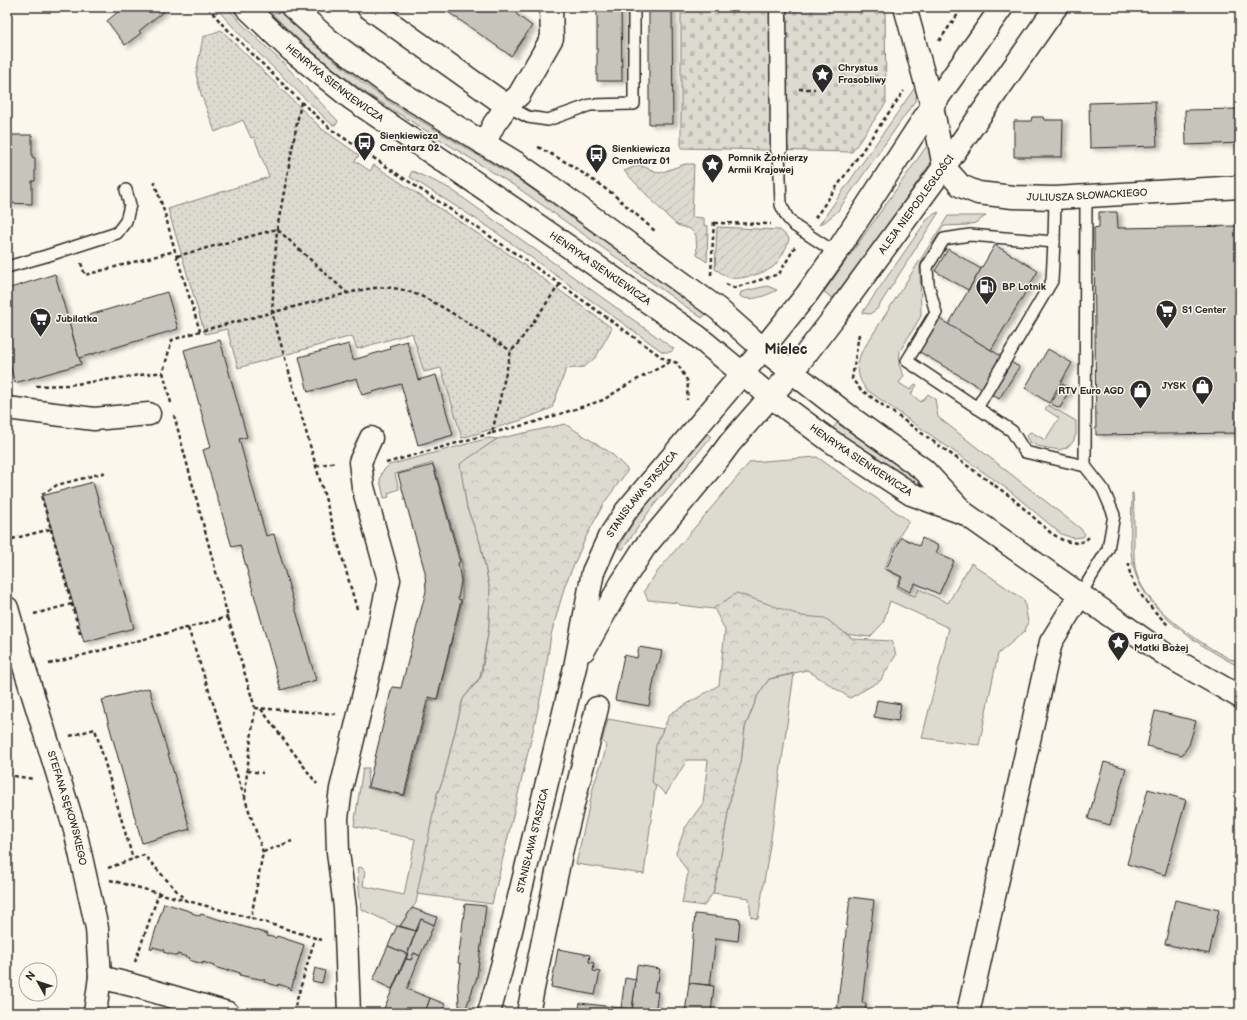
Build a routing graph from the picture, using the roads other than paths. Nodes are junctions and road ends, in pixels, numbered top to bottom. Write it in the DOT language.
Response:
graph roads {
  1 [pos="246,7"];
  2 [pos="292,7"];
  3 [pos="368,7"];
  4 [pos="550,7"];
  5 [pos="634,7"];
  6 [pos="778,7"];
  7 [pos="905,7"];
  8 [pos="1002,7"];
  9 [pos="1056,7"];
  10 [pos="507,106"];
  11 [pos="932,106"];
  12 [pos="484,144"];
  13 [pos="779,150"];
  14 [pos="944,167"];
  15 [pos="1240,187"];
  16 [pos="126,190"];
  17 [pos="1086,197"];
  18 [pos="1055,198"];
  19 [pos="1054,242"];
  20 [pos="836,253"];
  21 [pos="7,267"];
  22 [pos="763,349"];
  23 [pos="792,372"];
  24 [pos="742,373"];
  25 [pos="771,397"];
  26 [pos="7,408"];
  27 [pos="977,408"];
  28 [pos="149,414"];
  29 [pos="371,438"];
  30 [pos="1085,466"];
  31 [pos="964,513"];
  32 [pos="1080,595"];
  33 [pos="7,608"];
  34 [pos="575,667"];
  35 [pos="1240,697"];
  36 [pos="597,708"];
  37 [pos="100,977"];
  38 [pos="95,1013"];
  39 [pos="228,1013"];
  40 [pos="349,1013"];
  41 [pos="489,1013"];
  42 [pos="528,1013"];
  43 [pos="968,1013"];
  1 -- 24 [label="street, HENRYKA SIENKIEWICZA"];
  2 -- 12 [label="street, HENRYKA SIENKIEWICZA"];
  3 -- 10 [label="street"];
  4 -- 10 [label="street"];
  5 -- 10 [label="lane"];
  6 -- 13 [label="street"];
  7 -- 11 [label="street"];
  8 -- 11 [label="street"];
  9 -- 14 [label="street, ALEJA NIEPODLEGŁOŚCI"];
  10 -- 12 [label="street"];
  11 -- 14 [label="street"];
  11 -- 20 [label="street"];
  12 -- 22 [label="street, HENRYKA SIENKIEWICZA"];
  13 -- 20 [label="lane"];
  14 -- 18 [label="street, JULIUSZA SŁOWACKIEGO"];
  14 -- 23 [label="street, ALEJA NIEPODLEGŁOŚCI"];
  15 -- 17 [label="street, JULIUSZA SŁOWACKIEGO"];
  16 -- 21 [label="lane"];
  17 -- 18 [label="street, JULIUSZA SŁOWACKIEGO"];
  17 -- 30 [label="lane"];
  18 -- 19 [label="lane"];
  19 -- 27 [label="lane"];
  19 -- 27 [label="lane"];
  20 -- 22 [label="street"];
  22 -- 23 [label="street, HENRYKA SIENKIEWICZA"];
  22 -- 24 [label="street, STANISŁAWA STASZICA"];
  23 -- 25 [label="street, ALEJA NIEPODLEGŁOŚCI"];
  23 -- 31 [label="street, HENRYKA SIENKIEWICZA"];
  24 -- 25 [label="street, HENRYKA SIENKIEWICZA"];
  24 -- 34 [label="street, STANISŁAWA STASZICA"];
  25 -- 31 [label="street, HENRYKA SIENKIEWICZA"];
  25 -- 34 [label="street, STANISŁAWA STASZICA"];
  26 -- 28 [label="street"];
  27 -- 30 [label="lane"];
  29 -- 40 [label="street"];
  30 -- 32 [label="lane"];
  31 -- 32 [label="street, HENRYKA SIENKIEWICZA"];
  32 -- 35 [label="street, HENRYKA SIENKIEWICZA"];
  32 -- 43 [label="street"];
  33 -- 37 [label="street, STEFANA SĘKOWSKIEGO"];
  34 -- 41 [label="street, STANISŁAWA STASZICA"];
  36 -- 42 [label="street"];
  37 -- 38 [label="street, STEFANA SĘKOWSKIEGO"];
  37 -- 39 [label="street"];
}
